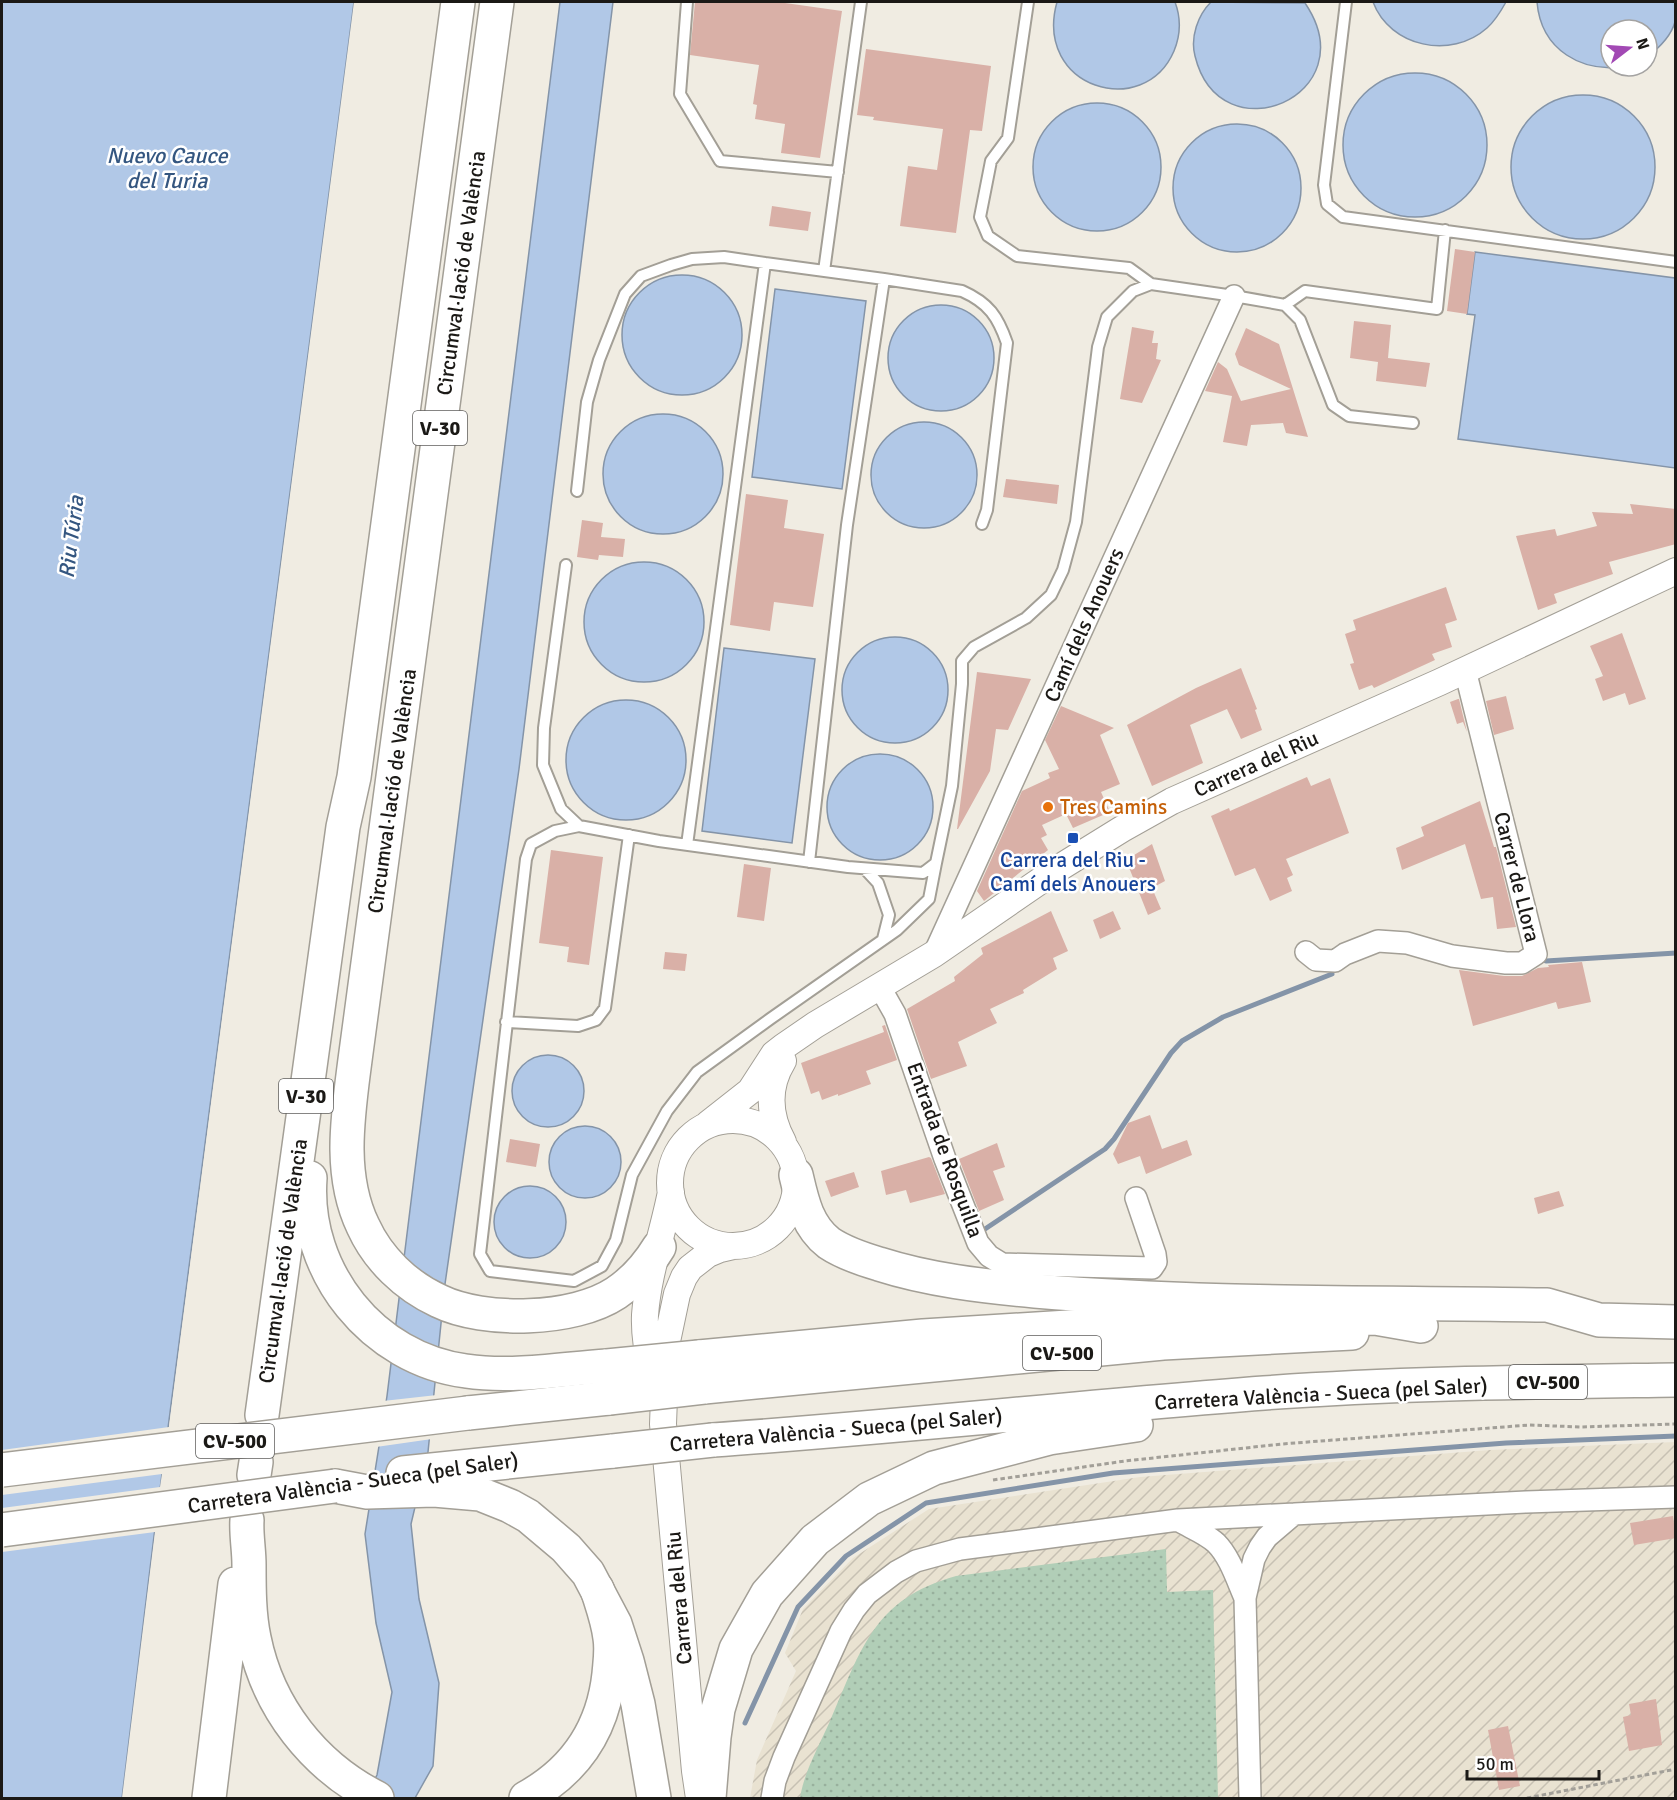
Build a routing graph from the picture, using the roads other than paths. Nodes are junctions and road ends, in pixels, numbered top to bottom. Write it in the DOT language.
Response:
graph roads {
  1 [pos="458,2"];
  2 [pos="497,2"];
  3 [pos="687,2"];
  4 [pos="861,2"];
  5 [pos="1028,2"];
  6 [pos="1346,2"];
  7 [pos="838,172"];
  8 [pos="1445,230"];
  9 [pos="1676,262"];
  10 [pos="765,263"];
  11 [pos="824,271"];
  12 [pos="884,279"];
  13 [pos="1151,284"];
  14 [pos="1234,296"];
  15 [pos="1285,305"];
  16 [pos="1413,423"];
  17 [pos="577,491"];
  18 [pos="982,524"];
  19 [pos="566,566"];
  20 [pos="1676,571"];
  21 [pos="1465,670"];
  22 [pos="354,777"];
  23 [pos="579,826"];
  24 [pos="629,835"];
  25 [pos="687,845"];
  26 [pos="808,862"];
  27 [pos="936,863"];
  28 [pos="865,869"];
  29 [pos="883,939"];
  30 [pos="1306,952"];
  31 [pos="934,954"];
  32 [pos="878,988"];
  33 [pos="506,1022"];
  34 [pos="798,1037"];
  35 [pos="708,1124"];
  36 [pos="784,1145"];
  37 [pos="796,1175"];
  38 [pos="670,1192"];
  39 [pos="1136,1198"];
  40 [pos="733,1246"];
  41 [pos="659,1247"];
  42 [pos="1599,1320"];
  43 [pos="1676,1322"];
  44 [pos="1676,1380"];
  45 [pos="608,1382"];
  46 [pos="1421,1385"];
  47 [pos="262,1415"];
  48 [pos="663,1425"];
  49 [pos="2,1470"];
  50 [pos="459,1479"];
  51 [pos="1676,1497"];
  52 [pos="1294,1514"];
  53 [pos="1178,1520"];
  54 [pos="2,1530"];
  55 [pos="597,1589"];
  56 [pos="1245,1598"];
  57 [pos="227,1642"];
  58 [pos="702,1785"];
  59 [pos="364,1790"];
  60 [pos="209,1798"];
  61 [pos="225,1798"];
  62 [pos="526,1798"];
  63 [pos="654,1798"];
  64 [pos="696,1798"];
  65 [pos="772,1798"];
  66 [pos="1250,1798"];
  1 -- 22 [label="highway, Circumval·lació de València / V-30"];
  2 -- 41 [label="highway, Circumval·lació de València / V-30"];
  3 -- 7 [label="lane"];
  4 -- 7 [label="lane"];
  5 -- 13 [label="lane"];
  6 -- 8 [label="lane"];
  7 -- 11 [label="lane"];
  8 -- 9 [label="lane"];
  8 -- 15 [label="lane"];
  10 -- 11 [label="lane"];
  10 -- 17 [label="lane"];
  10 -- 25 [label="lane"];
  11 -- 12 [label="lane"];
  12 -- 18 [label="lane"];
  12 -- 26 [label="lane"];
  13 -- 14 [label="lane"];
  13 -- 27 [label="lane"];
  14 -- 15 [label="lane"];
  14 -- 31 [label="street, Camí dels Anouers"];
  15 -- 16 [label="lane"];
  19 -- 23 [label="lane"];
  20 -- 21 [label="street, Carrera del Riu"];
  21 -- 30 [label="street, Carrer de Llora"];
  21 -- 31 [label="street, Carrera del Riu"];
  22 -- 45 [label="highway"];
  22 -- 47 [label="highway, Circumval·lació de València / V-30"];
  23 -- 24 [label="lane"];
  23 -- 33 [label="lane"];
  24 -- 25 [label="lane"];
  24 -- 33 [label="lane"];
  25 -- 26 [label="lane"];
  26 -- 28 [label="lane"];
  27 -- 28 [label="lane"];
  27 -- 29 [label="lane"];
  28 -- 29 [label="lane"];
  29 -- 33 [label="lane"];
  31 -- 32 [label="street, Carrera del Riu"];
  32 -- 34 [label="street, Carrera del Riu"];
  32 -- 39 [label="street, Entrada de Rosquilla"];
  34 -- 35 [label="street, Carrera del Riu"];
  34 -- 36 [label="street, Carrera del Riu"];
  35 -- 36 [label="street"];
  35 -- 38 [label="street"];
  36 -- 37 [label="street"];
  37 -- 40 [label="street"];
  37 -- 42 [label="highway"];
  38 -- 40 [label="street"];
  38 -- 41 [label="street, Carrera del Riu"];
  40 -- 48 [label="street, Carrera del Riu"];
  41 -- 48 [label="street, Carrera del Riu"];
  42 -- 43 [label="highway"];
  42 -- 45 [label="highway, bridge"];
  44 -- 46 [label="highway, Carretera València - Sueca (pel Saler) / CV-500"];
  45 -- 49 [label="highway, CV-500, bridge"];
  46 -- 50 [label="highway, Carretera València - Sueca (pel Saler) / CV-500, bridge"];
  46 -- 58 [label="highway"];
  48 -- 58 [label="street, Carrera del Riu"];
  50 -- 54 [label="highway, Carretera València - Sueca (pel Saler), bridge"];
  50 -- 55 [label="highway"];
  51 -- 52 [label="street"];
  52 -- 53 [label="street"];
  52 -- 56 [label="street"];
  53 -- 56 [label="street"];
  53 -- 65 [label="street"];
  55 -- 62 [label="highway"];
  55 -- 63 [label="highway"];
  56 -- 66 [label="street"];
  57 -- 59 [label="highway"];
  57 -- 60 [label="highway"];
  57 -- 61 [label="highway"];
  58 -- 64 [label="street, Carrera del Riu"];
}
